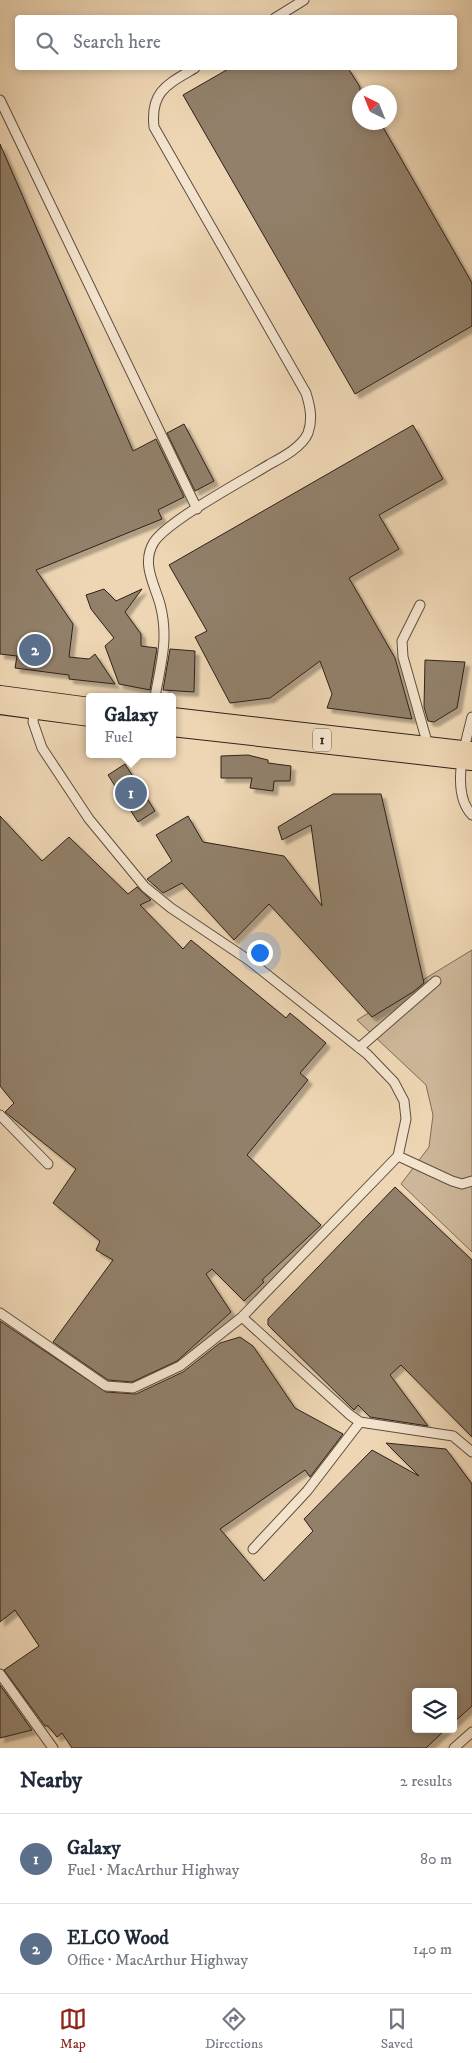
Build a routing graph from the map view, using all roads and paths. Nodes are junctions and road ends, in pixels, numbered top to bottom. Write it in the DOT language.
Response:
graph roads {
  1 [pos="304,0"];
  2 [pos="280,15"];
  3 [pos="192,70"];
  4 [pos="0,100"];
  5 [pos="198,509"];
  6 [pos="420,605"];
  7 [pos="156,693"];
  8 [pos="0,700"];
  9 [pos="35,705"];
  10 [pos="86,711"];
  11 [pos="472,717"];
  12 [pos="176,722"];
  13 [pos="430,752"];
  14 [pos="467,756"];
  15 [pos="472,815"];
  16 [pos="436,981"];
  17 [pos="359,1048"];
  18 [pos="0,1115"];
  19 [pos="398,1156"];
  20 [pos="48,1164"];
  21 [pos="472,1181"];
  22 [pos="0,1313"];
  23 [pos="242,1317"];
  24 [pos="360,1422"];
  25 [pos="472,1452"];
  26 [pos="253,1549"];
  27 [pos="0,1674"];
  28 [pos="472,1732"];
  29 [pos="53,1748"];
  30 [pos="454,1748"];
  1 -- 2 [label="lane"];
  3 -- 5 [label="lane"];
  4 -- 5 [label="lane"];
  5 -- 7 [label="lane"];
  6 -- 13 [label="lane"];
  8 -- 9 [label="highway"];
  9 -- 10 [label="highway"];
  9 -- 17 [label="lane"];
  11 -- 14 [label="lane"];
  12 -- 13 [label="highway, 1"];
  13 -- 14 [label="highway, 1"];
  14 -- 15 [label="lane"];
  16 -- 17 [label="lane"];
  17 -- 19 [label="lane"];
  18 -- 20 [label="lane"];
  19 -- 21 [label="lane"];
  19 -- 23 [label="lane"];
  22 -- 23 [label="lane"];
  23 -- 24 [label="lane"];
  24 -- 25 [label="lane"];
  24 -- 26 [label="lane"];
  27 -- 29 [label="lane"];
  28 -- 30 [label="lane"];
}
